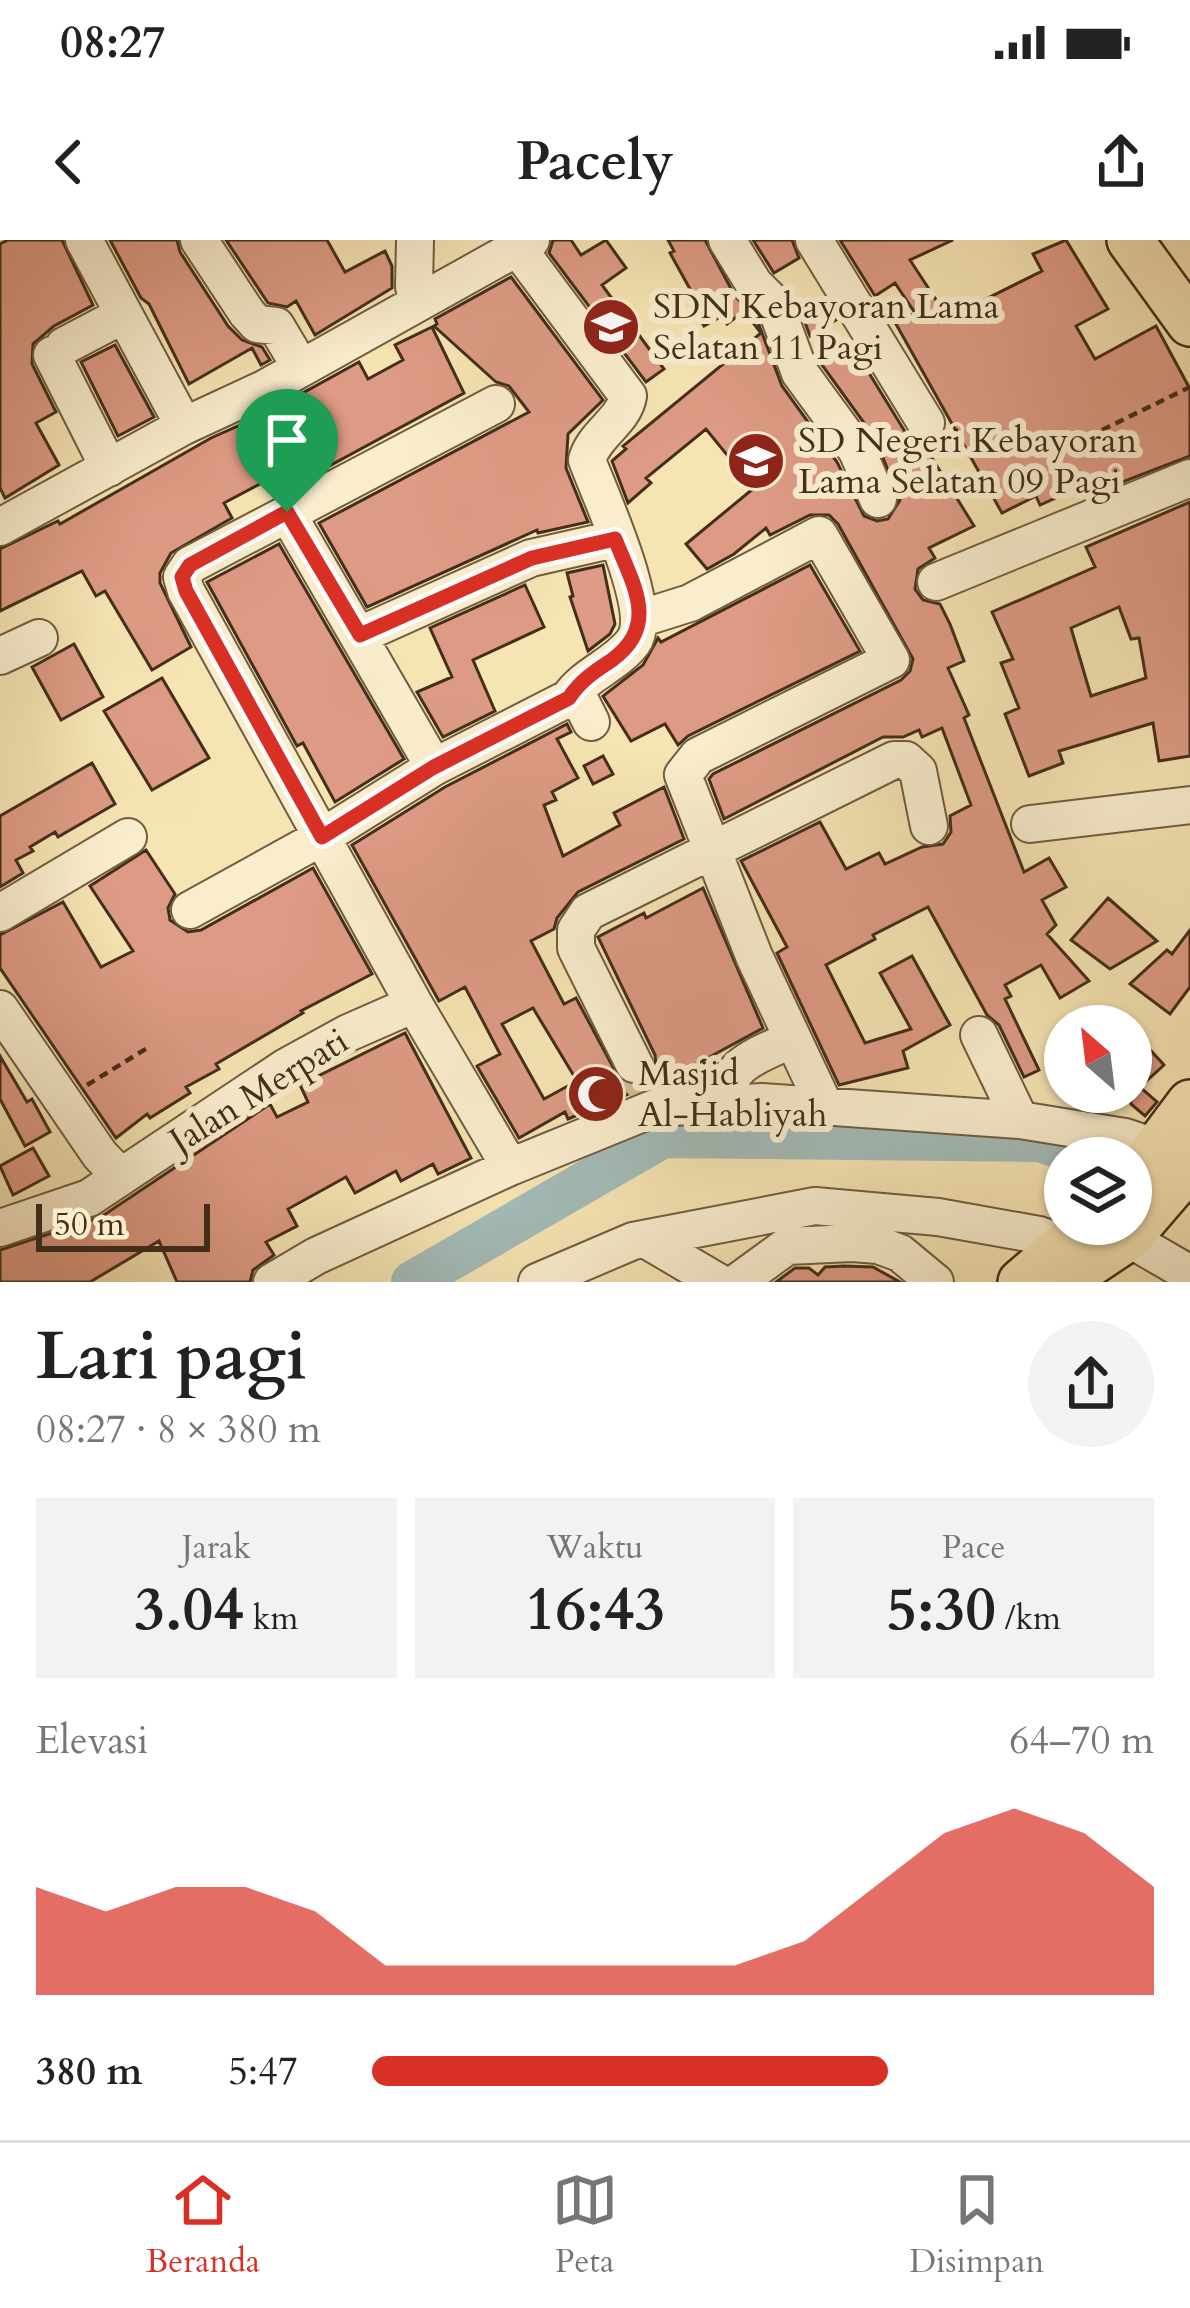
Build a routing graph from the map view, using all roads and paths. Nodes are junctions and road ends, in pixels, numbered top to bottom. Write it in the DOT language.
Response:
graph roads {
  1 [pos="84,240"];
  2 [pos="199,240"];
  3 [pos="415,240"];
  4 [pos="727,240"];
  5 [pos="814,240"];
  6 [pos="1130,240"];
  7 [pos="1157,240"];
  8 [pos="524,244"];
  9 [pos="1190,287"];
  10 [pos="419,300"];
  11 [pos="123,315"];
  12 [pos="1190,323"];
  13 [pos="301,368"];
  14 [pos="1190,387"];
  15 [pos="496,404"];
  16 [pos="926,423"];
  17 [pos="184,426"];
  18 [pos="1102,430"];
  19 [pos="109,467"];
  20 [pos="1190,478"];
  21 [pos="878,499"];
  22 [pos="287,512"];
  23 [pos="0,526"];
  24 [pos="615,539"];
  25 [pos="936,582"];
  26 [pos="637,604"];
  27 [pos="360,635"];
  28 [pos="39,638"];
  29 [pos="0,656"];
  30 [pos="434,767"];
  31 [pos="1190,805"];
  32 [pos="1030,824"];
  33 [pos="929,826"];
  34 [pos="128,837"];
  35 [pos="322,837"];
  36 [pos="712,848"];
  37 [pos="190,910"];
  38 [pos="0,913"];
  39 [pos="414,1004"];
  40 [pos="0,1010"];
  41 [pos="979,1035"];
  42 [pos="792,1039"];
  43 [pos="149,1047"];
  44 [pos="634,1064"];
  45 [pos="62,1100"];
  46 [pos="726,1103"];
  47 [pos="1190,1103"];
  48 [pos="824,1105"];
  49 [pos="1020,1120"];
  50 [pos="1125,1137"];
  51 [pos="510,1167"];
  52 [pos="1152,1172"];
  53 [pos="121,1178"];
  54 [pos="1152,1218"];
  55 [pos="0,1228"];
  56 [pos="1044,1233"];
  57 [pos="645,1239"];
  58 [pos="1073,1245"];
  59 [pos="1190,1274"];
  60 [pos="739,1281"];
  61 [pos="272,1282"];
  62 [pos="537,1282"];
  63 [pos="718,1282"];
  64 [pos="935,1282"];
  65 [pos="1021,1282"];
  1 -- 11 [label="street"];
  2 -- 13 [label="street"];
  3 -- 10 [label="street"];
  4 -- 21 [label="street"];
  5 -- 16 [label="street"];
  6 -- 12 [label="main road"];
  7 -- 9 [label="main road"];
  8 -- 10 [label="street"];
  8 -- 24 [label="street"];
  10 -- 13 [label="street"];
  11 -- 17 [label="street"];
  11 -- 19 [label="street"];
  13 -- 17 [label="street"];
  14 -- 18 [label="path"];
  15 -- 22 [label="street"];
  17 -- 19 [label="street"];
  19 -- 23 [label="street"];
  20 -- 25 [label="street"];
  22 -- 27 [label="street"];
  22 -- 35 [label="street"];
  24 -- 26 [label="street"];
  24 -- 27 [label="street"];
  26 -- 30 [label="street"];
  26 -- 36 [label="street"];
  27 -- 30 [label="street"];
  28 -- 29 [label="street"];
  30 -- 35 [label="street"];
  31 -- 32 [label="street"];
  33 -- 36 [label="street"];
  34 -- 38 [label="street"];
  35 -- 37 [label="street"];
  35 -- 39 [label="street"];
  36 -- 42 [label="street"];
  36 -- 44 [label="street"];
  39 -- 51 [label="street"];
  39 -- 53 [label="street, Jalan Merpati"];
  40 -- 45 [label="street"];
  41 -- 49 [label="street"];
  42 -- 46 [label="street"];
  42 -- 48 [label="street"];
  43 -- 45 [label="path"];
  45 -- 53 [label="street"];
  46 -- 48 [label="street"];
  46 -- 51 [label="street"];
  47 -- 52 [label="main road"];
  48 -- 49 [label="street"];
  49 -- 50 [label="street"];
  51 -- 61 [label="street"];
  53 -- 55 [label="street, Jalan Merpati"];
  54 -- 59 [label="street"];
  56 -- 57 [label="street"];
  57 -- 62 [label="street"];
  57 -- 63 [label="street"];
  58 -- 65 [label="main road"];
  60 -- 64 [label="street"];
}
